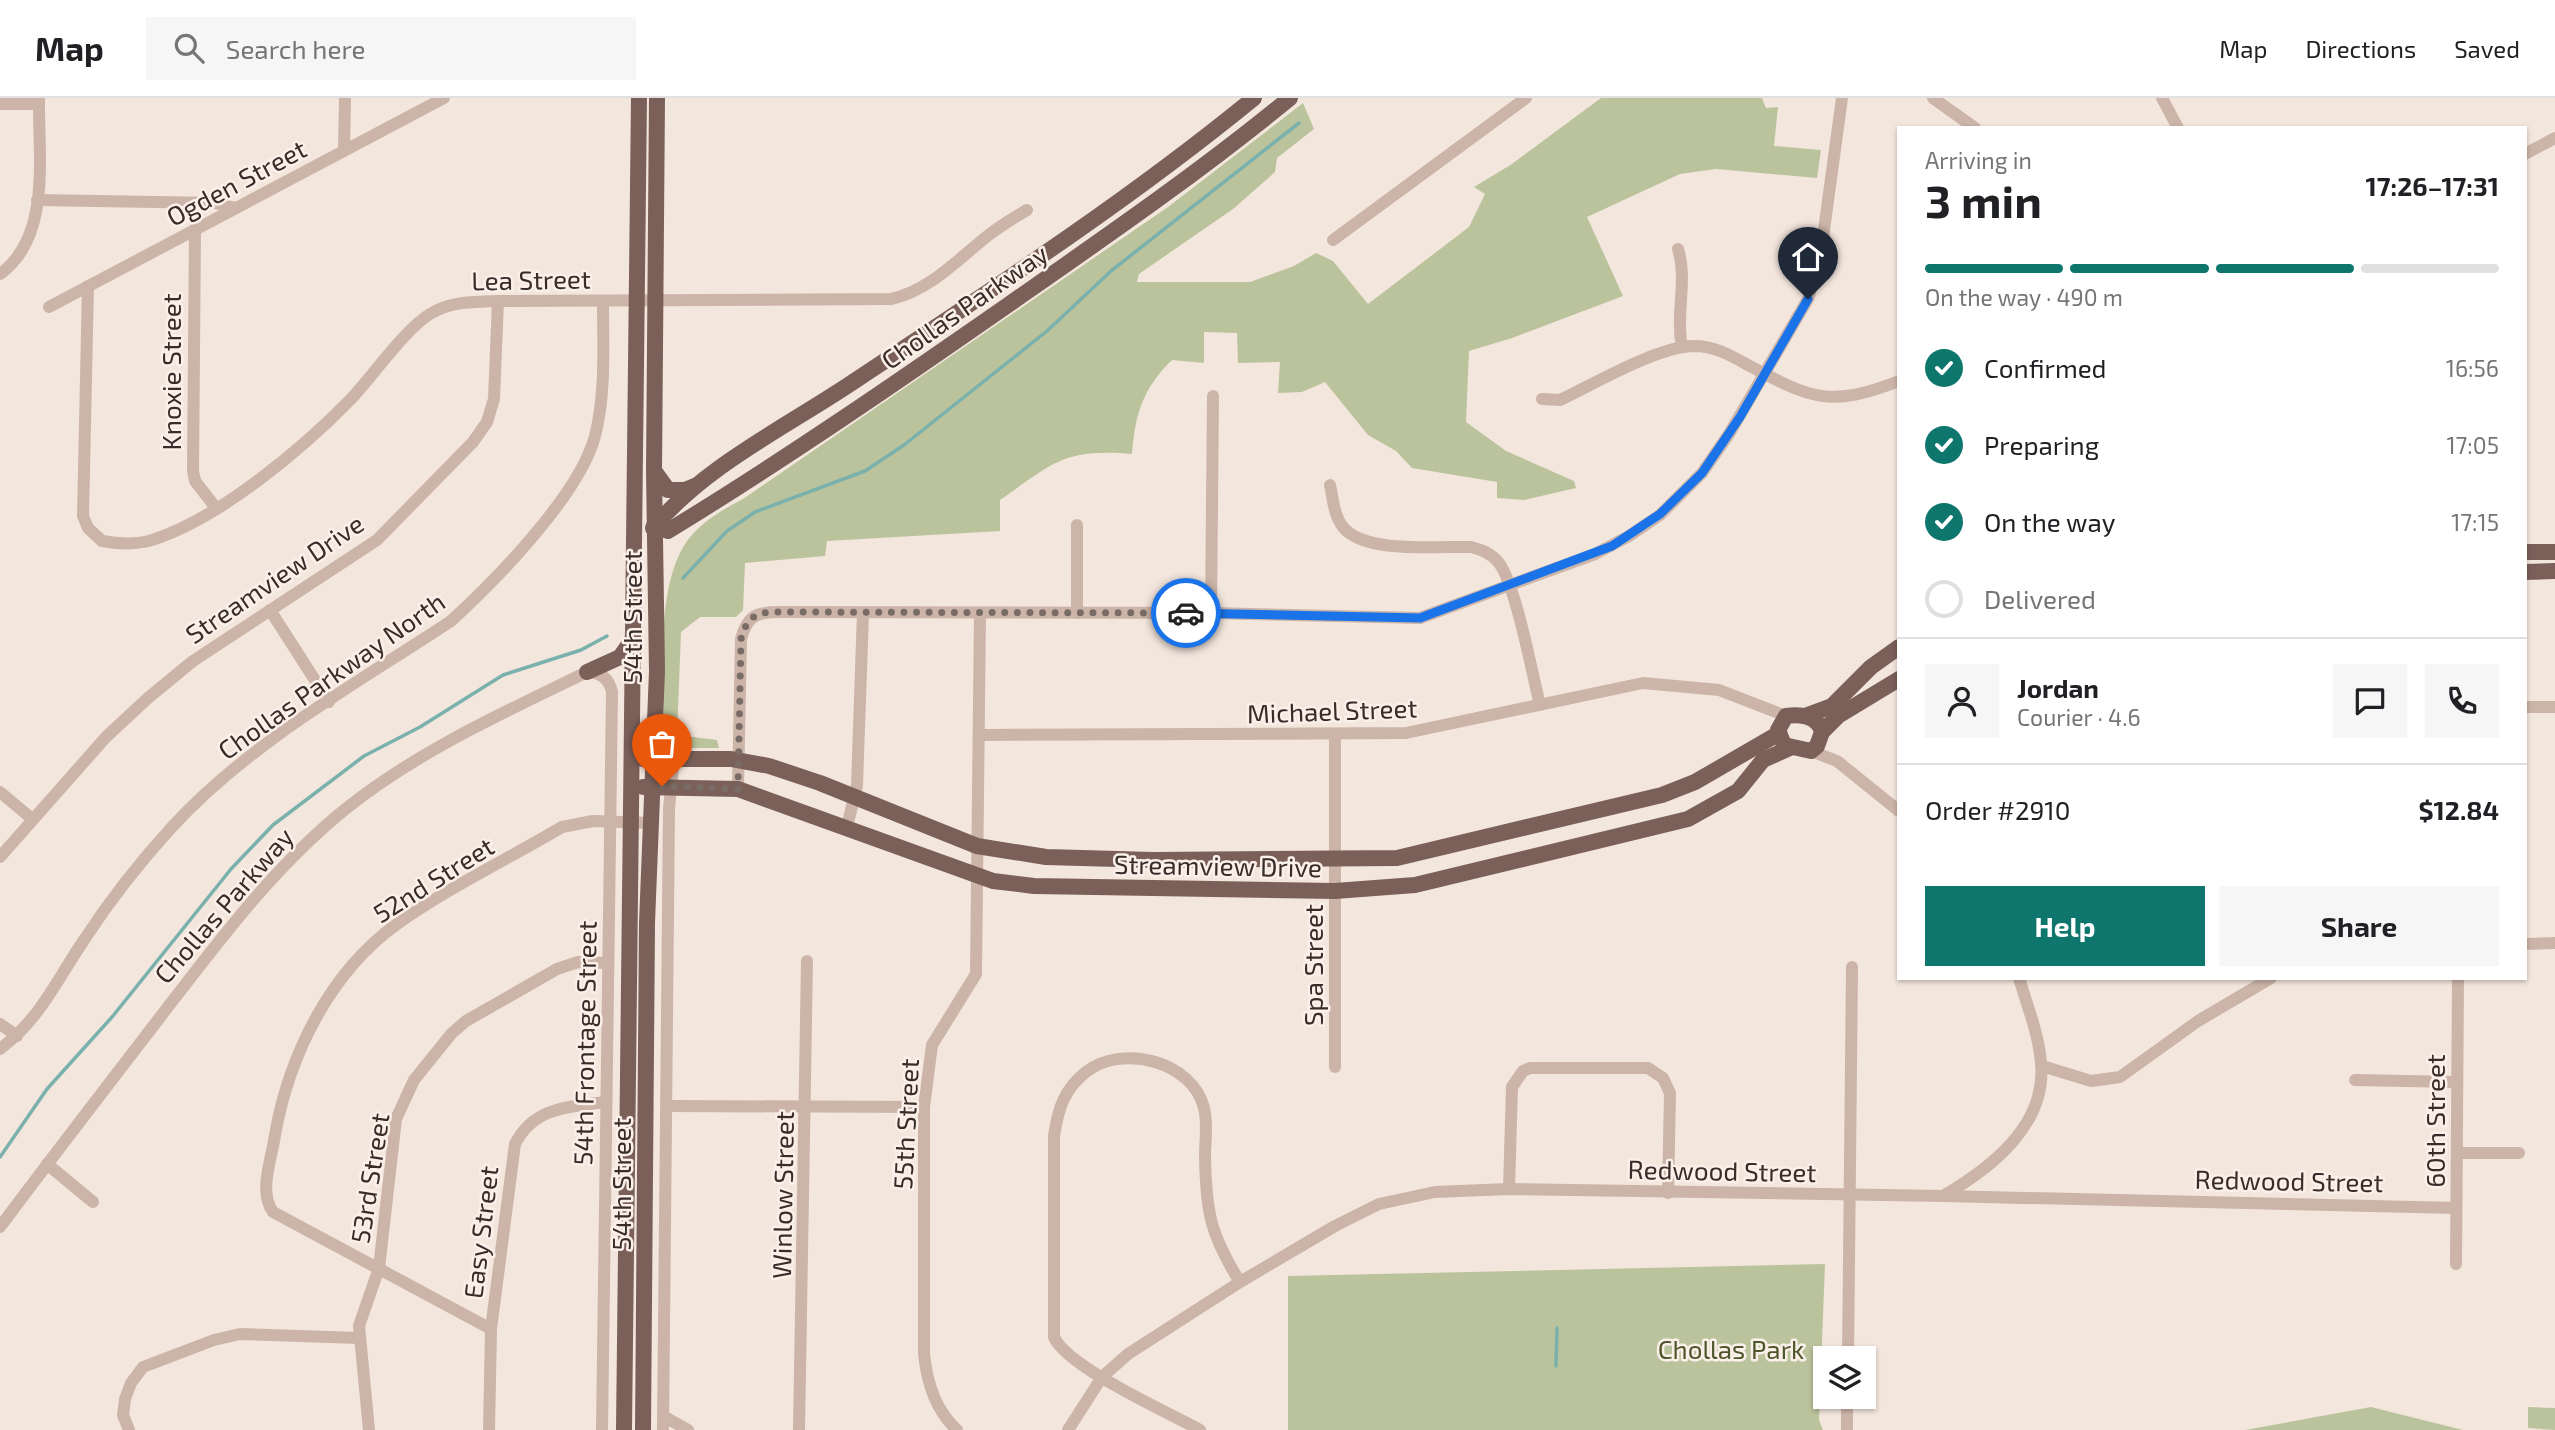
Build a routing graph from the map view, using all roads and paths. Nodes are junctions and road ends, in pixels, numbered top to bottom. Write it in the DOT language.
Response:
graph roads {
  1 [pos="345,98"];
  2 [pos="444,98"];
  3 [pos="639,98"];
  4 [pos="657,98"];
  5 [pos="1254,98"];
  6 [pos="1290,98"];
  7 [pos="1526,98"];
  8 [pos="1842,98"];
  9 [pos="1933,98"];
  10 [pos="2162,98"];
  11 [pos="39,101"];
  12 [pos="0,104"];
  13 [pos="1972,126"];
  14 [pos="2177,126"];
  15 [pos="2555,138"];
  16 [pos="344,150"];
  17 [pos="2527,153"];
  18 [pos="37,201"];
  19 [pos="236,208"];
  20 [pos="1027,209"];
  21 [pos="195,229"];
  22 [pos="1333,240"];
  23 [pos="1678,249"];
  24 [pos="1,274"];
  25 [pos="88,286"];
  26 [pos="637,300"];
  27 [pos="655,300"];
  28 [pos="498,301"];
  29 [pos="603,302"];
  30 [pos="48,307"];
  31 [pos="1682,347"];
  32 [pos="1765,374"];
  33 [pos="1897,382"];
  34 [pos="1213,396"];
  35 [pos="1542,399"];
  36 [pos="654,471"];
  37 [pos="701,484"];
  38 [pos="1330,485"];
  39 [pos="216,508"];
  40 [pos="1077,525"];
  41 [pos="654,526"];
  42 [pos="633,550"];
  43 [pos="2527,552"];
  44 [pos="2555,552"];
  45 [pos="2555,570"];
  46 [pos="2527,572"];
  47 [pos="1509,586"];
  48 [pos="270,610"];
  49 [pos="863,613"];
  50 [pos="981,613"];
  51 [pos="1077,613"];
  52 [pos="1211,613"];
  53 [pos="632,640"];
  54 [pos="1897,648"];
  55 [pos="587,672"];
  56 [pos="1897,680"];
  57 [pos="330,702"];
  58 [pos="1540,705"];
  59 [pos="2527,707"];
  60 [pos="2555,708"];
  61 [pos="1805,716"];
  62 [pos="1781,727"];
  63 [pos="1822,734"];
  64 [pos="981,735"];
  65 [pos="1335,736"];
  66 [pos="1790,748"];
  67 [pos="1811,751"];
  68 [pos="674,758"];
  69 [pos="631,759"];
  70 [pos="653,759"];
  71 [pos="741,761"];
  72 [pos="1837,761"];
  73 [pos="652,786"];
  74 [pos="673,786"];
  75 [pos="630,788"];
  76 [pos="738,789"];
  77 [pos="0,792"];
  78 [pos="856,798"];
  79 [pos="1897,809"];
  80 [pos="31,818"];
  81 [pos="611,821"];
  82 [pos="630,822"];
  83 [pos="651,822"];
  84 [pos="847,827"];
  85 [pos="977,846"];
  86 [pos="0,857"];
  87 [pos="1335,859"];
  88 [pos="977,877"];
  89 [pos="1335,891"];
  90 [pos="2555,943"];
  91 [pos="2527,944"];
  92 [pos="807,961"];
  93 [pos="606,963"];
  94 [pos="1852,967"];
  95 [pos="2020,980"];
  96 [pos="2268,980"];
  97 [pos="2458,980"];
  98 [pos="0,1024"];
  99 [pos="17,1036"];
  100 [pos="0,1049"];
  101 [pos="2042,1066"];
  102 [pos="1335,1067"];
  103 [pos="2355,1080"];
  104 [pos="2457,1083"];
  105 [pos="605,1102"];
  106 [pos="667,1105"];
  107 [pos="925,1107"];
  108 [pos="806,1108"];
  109 [pos="2457,1153"];
  110 [pos="2519,1153"];
  111 [pos="47,1164"];
  112 [pos="1509,1189"];
  113 [pos="1668,1193"];
  114 [pos="1850,1195"];
  115 [pos="1943,1196"];
  116 [pos="93,1202"];
  117 [pos="2456,1208"];
  118 [pos="0,1227"];
  119 [pos="2456,1264"];
  120 [pos="379,1268"];
  121 [pos="1240,1282"];
  122 [pos="491,1329"];
  123 [pos="360,1338"];
  124 [pos="1848,1346"];
  125 [pos="1101,1377"];
  126 [pos="1847,1409"];
  127 [pos="663,1416"];
  128 [pos="129,1430"];
  129 [pos="369,1430"];
  130 [pos="489,1430"];
  131 [pos="602,1430"];
  132 [pos="624,1430"];
  133 [pos="643,1430"];
  134 [pos="663,1430"];
  135 [pos="688,1430"];
  136 [pos="799,1430"];
  137 [pos="957,1430"];
  138 [pos="1068,1430"];
  139 [pos="1200,1430"];
  140 [pos="1847,1430"];
  1 -- 16 [label="street"];
  2 -- 16 [label="street, Ogden Street"];
  3 -- 26 [label="main road, 54th Street"];
  4 -- 27 [label="main road, 54th Street"];
  5 -- 37 [label="main road, Chollas Parkway"];
  6 -- 41 [label="main road, Chollas Parkway"];
  7 -- 22 [label="street"];
  8 -- 32 [label="street"];
  9 -- 13 [label="street"];
  10 -- 14 [label="street"];
  11 -- 12 [label="street"];
  11 -- 18 [label="street"];
  15 -- 17 [label="street"];
  16 -- 19 [label="street, Ogden Street"];
  18 -- 19 [label="street"];
  18 -- 24 [label="street"];
  19 -- 21 [label="street, Ogden Street"];
  20 -- 27 [label="street, Lea Street"];
  21 -- 25 [label="street, Ogden Street"];
  21 -- 39 [label="street, Knoxie Street"];
  23 -- 31 [label="street"];
  25 -- 30 [label="street, Ogden Street"];
  25 -- 39 [label="street, Lea Street"];
  26 -- 27 [label="street, Lea Street"];
  26 -- 29 [label="street, Lea Street"];
  26 -- 42 [label="main road, 54th Street"];
  27 -- 36 [label="main road, 54th Street"];
  28 -- 29 [label="street, Lea Street"];
  28 -- 39 [label="street, Lea Street"];
  28 -- 48 [label="street, Streamview Drive"];
  29 -- 57 [label="street, Chollas Parkway North"];
  31 -- 32 [label="street"];
  31 -- 35 [label="street"];
  32 -- 33 [label="street"];
  32 -- 47 [label="street"];
  34 -- 52 [label="street"];
  36 -- 37 [label="main road"];
  36 -- 41 [label="main road, 54th Street"];
  37 -- 41 [label="main road, Chollas Parkway"];
  38 -- 47 [label="street"];
  40 -- 51 [label="street"];
  41 -- 42 [label="main road, Chollas Parkway"];
  41 -- 70 [label="main road, 54th Street"];
  42 -- 53 [label="main road, 54th Street"];
  43 -- 44 [label="main road"];
  45 -- 46 [label="main road"];
  47 -- 52 [label="street"];
  47 -- 58 [label="street"];
  48 -- 57 [label="street"];
  48 -- 80 [label="street, Streamview Drive"];
  49 -- 50 [label="street"];
  49 -- 71 [label="street"];
  49 -- 78 [label="street"];
  50 -- 51 [label="street"];
  50 -- 64 [label="street, 55th Street"];
  51 -- 52 [label="street"];
  53 -- 55 [label="main road"];
  53 -- 69 [label="main road, 54th Street"];
  54 -- 61 [label="main road"];
  55 -- 81 [label="street, 54th Frontage Street"];
  55 -- 111 [label="street, Chollas Parkway"];
  56 -- 63 [label="main road"];
  57 -- 99 [label="street, Chollas Parkway North"];
  58 -- 62 [label="street, Michael Street"];
  58 -- 65 [label="street, Michael Street"];
  59 -- 60 [label="street"];
  61 -- 62 [label="main road"];
  61 -- 63 [label="main road"];
  62 -- 66 [label="main road"];
  62 -- 87 [label="main road, Streamview Drive"];
  63 -- 67 [label="main road"];
  63 -- 72 [label="street"];
  64 -- 65 [label="street, Michael Street"];
  64 -- 85 [label="street, 55th Street"];
  65 -- 87 [label="street, Spa Street"];
  66 -- 67 [label="main road"];
  66 -- 89 [label="main road, Streamview Drive"];
  67 -- 72 [label="street"];
  68 -- 70 [label="main road, Streamview Drive"];
  68 -- 71 [label="main road, Streamview Drive"];
  68 -- 74 [label="street"];
  69 -- 70 [label="main road, Streamview Drive"];
  69 -- 75 [label="main road, 54th Street"];
  70 -- 73 [label="main road, 54th Street"];
  71 -- 76 [label="street"];
  71 -- 78 [label="main road, Streamview Drive"];
  72 -- 79 [label="street"];
  73 -- 74 [label="main road, Streamview Drive"];
  73 -- 75 [label="main road, Streamview Drive"];
  73 -- 83 [label="main road, 54th Street"];
  74 -- 76 [label="main road, Streamview Drive"];
  74 -- 106 [label="street"];
  75 -- 82 [label="main road, 54th Street"];
  76 -- 84 [label="main road, Streamview Drive"];
  77 -- 80 [label="street"];
  78 -- 84 [label="street"];
  78 -- 85 [label="main road, Streamview Drive"];
  80 -- 86 [label="street, Streamview Drive"];
  81 -- 82 [label="street, 52nd Street"];
  81 -- 93 [label="street, 54th Frontage Street"];
  81 -- 120 [label="street, 52nd Street"];
  82 -- 83 [label="street, 52nd Street"];
  82 -- 132 [label="main road, 54th Street"];
  83 -- 133 [label="main road, 54th Street"];
  84 -- 88 [label="main road, Streamview Drive"];
  85 -- 87 [label="main road, Streamview Drive"];
  85 -- 88 [label="street, 55th Street"];
  87 -- 89 [label="street, Spa Street"];
  88 -- 89 [label="main road, Streamview Drive"];
  88 -- 107 [label="street, 55th Street"];
  89 -- 102 [label="street, Spa Street"];
  90 -- 91 [label="street"];
  92 -- 108 [label="street, Winlow Street"];
  93 -- 105 [label="street, 54th Frontage Street"];
  93 -- 120 [label="street, 53rd Street"];
  94 -- 114 [label="street"];
  95 -- 101 [label="street"];
  96 -- 101 [label="street"];
  97 -- 104 [label="street, 60th Street"];
  98 -- 99 [label="street"];
  99 -- 100 [label="street, Chollas Parkway North"];
  101 -- 115 [label="street"];
  103 -- 104 [label="street"];
  104 -- 109 [label="street, 60th Street"];
  105 -- 122 [label="street, Easy Street"];
  105 -- 131 [label="street, 54th Frontage Street"];
  106 -- 108 [label="street"];
  106 -- 127 [label="street"];
  107 -- 108 [label="street"];
  107 -- 137 [label="street, 55th Street"];
  108 -- 136 [label="street, Winlow Street"];
  109 -- 110 [label="street"];
  109 -- 117 [label="street, 60th Street"];
  111 -- 116 [label="street"];
  111 -- 118 [label="street, Chollas Parkway"];
  112 -- 113 [label="street, Redwood Street"];
  112 -- 113 [label="street"];
  112 -- 121 [label="street, Redwood Street"];
  113 -- 114 [label="street, Redwood Street"];
  114 -- 115 [label="street, Redwood Street"];
  114 -- 124 [label="street"];
  115 -- 117 [label="street, Redwood Street"];
  117 -- 119 [label="street, 60th Street"];
  120 -- 122 [label="street"];
  120 -- 123 [label="street, 53rd Street"];
  121 -- 125 [label="street, Redwood Street"];
  121 -- 125 [label="street"];
  122 -- 130 [label="street, Easy Street"];
  123 -- 128 [label="street"];
  123 -- 129 [label="street, 53rd Street"];
  125 -- 138 [label="street, Redwood Street"];
  125 -- 139 [label="street"];
  126 -- 140 [label="street"];
  127 -- 134 [label="street"];
  127 -- 135 [label="street"];
}
